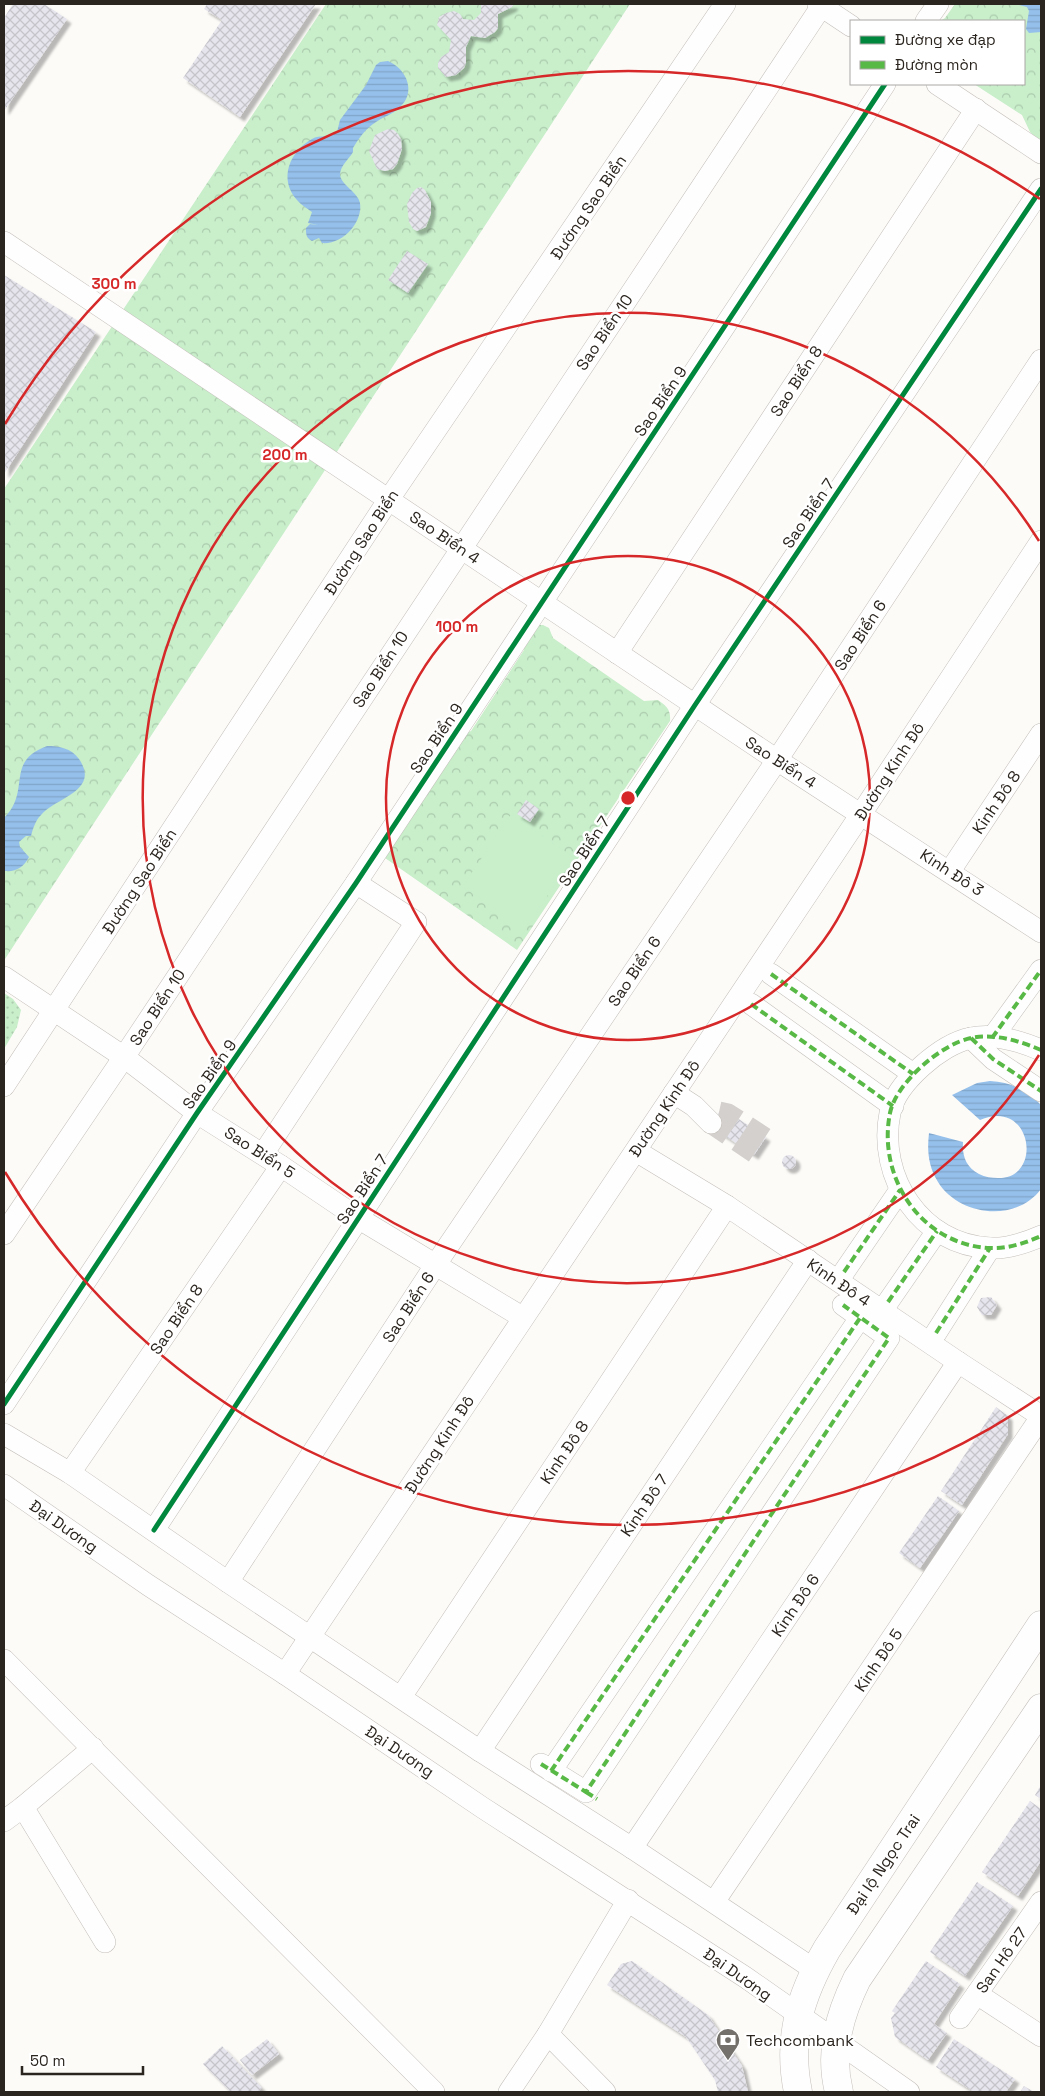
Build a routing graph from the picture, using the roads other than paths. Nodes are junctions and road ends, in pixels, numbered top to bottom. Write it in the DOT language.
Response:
graph roads {
  1 [pos="725,4"];
  2 [pos="821,4"];
  3 [pos="938,4"];
  4 [pos="927,20"];
  5 [pos="850,25"];
  6 [pos="884,85"];
  7 [pos="940,85"];
  8 [pos="976,109"];
  9 [pos="1041,153"];
  10 [pos="1041,189"];
  11 [pos="4,242"];
  12 [pos="1041,360"];
  13 [pos="389,499"];
  14 [pos="1041,540"];
  15 [pos="460,548"];
  16 [pos="542,602"];
  17 [pos="617,652"];
  18 [pos="695,705"];
  19 [pos="1041,734"];
  20 [pos="777,760"];
  21 [pos="861,814"];
  22 [pos="950,871"];
  23 [pos="356,883"];
  24 [pos="1038,922"];
  25 [pos="1041,970"];
  26 [pos="771,974"];
  27 [pos="4,977"];
  28 [pos="751,1004"];
  29 [pos="54,1010"];
  30 [pos="970,1038"];
  31 [pos="992,1038"];
  32 [pos="1041,1050"];
  33 [pos="124,1057"];
  34 [pos="913,1074"];
  35 [pos="4,1086"];
  36 [pos="1041,1091"];
  37 [pos="674,1092"];
  38 [pos="893,1106"];
  39 [pos="197,1113"];
  40 [pos="715,1118"];
  41 [pos="636,1151"];
  42 [pos="263,1154"];
  43 [pos="281,1166"];
  44 [pos="900,1190"];
  45 [pos="727,1206"];
  46 [pos="358,1218"];
  47 [pos="937,1231"];
  48 [pos="4,1234"];
  49 [pos="1041,1236"];
  50 [pos="990,1248"];
  51 [pos="808,1260"];
  52 [pos="436,1264"];
  53 [pos="844,1272"];
  54 [pos="888,1302"];
  55 [pos="522,1317"];
  56 [pos="936,1333"];
  57 [pos="958,1362"];
  58 [pos="4,1404"];
  59 [pos="1041,1417"];
  60 [pos="4,1434"];
  61 [pos="70,1473"];
  62 [pos="4,1485"];
  63 [pos="154,1530"];
  64 [pos="228,1582"];
  65 [pos="1041,1625"];
  66 [pos="310,1636"];
  67 [pos="4,1660"];
  68 [pos="1032,1661"];
  69 [pos="285,1674"];
  70 [pos="401,1697"];
  71 [pos="1041,1708"];
  72 [pos="93,1748"];
  73 [pos="480,1751"];
  74 [pos="591,1795"];
  75 [pos="23,1807"];
  76 [pos="4,1820"];
  77 [pos="632,1848"];
  78 [pos="628,1900"];
  79 [pos="714,1902"];
  80 [pos="1039,1910"];
  81 [pos="105,1942"];
  82 [pos="815,1970"];
  83 [pos="977,1994"];
  84 [pos="798,2016"];
  85 [pos="960,2018"];
  86 [pos="548,2034"];
  87 [pos="1041,2036"];
  88 [pos="836,2042"];
  89 [pos="434,2092"];
  90 [pos="509,2092"];
  91 [pos="605,2092"];
  92 [pos="798,2092"];
  93 [pos="839,2092"];
  94 [pos="909,2092"];
  1 -- 13 [label="street, Đường Sao Biển"];
  2 -- 5 [label="street"];
  2 -- 15 [label="street, Sao Biển 10"];
  3 -- 4 [label="street"];
  6 -- 16 [label="street, Sao Biển 9"];
  7 -- 8 [label="street"];
  8 -- 9 [label="street"];
  8 -- 17 [label="street, Sao Biển 8"];
  10 -- 18 [label="street, Sao Biển 7"];
  11 -- 13 [label="street, Sao Biển 4"];
  12 -- 20 [label="street, Sao Biển 6"];
  13 -- 15 [label="street, Sao Biển 4"];
  13 -- 29 [label="street, Đường Sao Biển"];
  14 -- 21 [label="street, Đường Kinh Đô"];
  15 -- 16 [label="street, Sao Biển 4"];
  15 -- 33 [label="street, Sao Biển 10"];
  16 -- 17 [label="street, Sao Biển 4"];
  16 -- 23 [label="street, Sao Biển 9"];
  17 -- 18 [label="street, Sao Biển 4"];
  18 -- 20 [label="street, Sao Biển 4"];
  18 -- 46 [label="street, Sao Biển 7"];
  19 -- 22 [label="street, Kinh Đô 8"];
  20 -- 21 [label="street, Sao Biển 4"];
  20 -- 52 [label="street, Sao Biển 6"];
  21 -- 22 [label="street, Kinh Đô 3"];
  21 -- 37 [label="street, Đường Kinh Đô"];
  22 -- 24 [label="street, Kinh Đô 3"];
  23 -- 39 [label="street, Sao Biển 9"];
  23 -- 42 [label="street"];
  25 -- 31 [label="street"];
  26 -- 34 [label="street"];
  27 -- 29 [label="street, Sao Biển 5"];
  28 -- 38 [label="street"];
  29 -- 33 [label="street, Sao Biển 5"];
  29 -- 35 [label="street, Đường Sao Biển"];
  30 -- 31 [label="street"];
  30 -- 34 [label="street"];
  30 -- 36 [label="street"];
  31 -- 32 [label="street"];
  33 -- 39 [label="street, Sao Biển 5"];
  33 -- 48 [label="street, Sao Biển 10"];
  34 -- 38 [label="street"];
  37 -- 40 [label="street"];
  37 -- 41 [label="street, Đường Kinh Đô"];
  38 -- 44 [label="street"];
  39 -- 42 [label="street, Sao Biển 5"];
  39 -- 58 [label="street, Sao Biển 9"];
  41 -- 45 [label="street, Kinh Đô 4"];
  41 -- 55 [label="street, Đường Kinh Đô"];
  42 -- 43 [label="street, Sao Biển 5"];
  43 -- 46 [label="street, Sao Biển 5"];
  43 -- 61 [label="street, Sao Biển 8"];
  44 -- 47 [label="street"];
  44 -- 53 [label="street"];
  45 -- 51 [label="street, Kinh Đô 4"];
  45 -- 70 [label="street, Kinh Đô 8"];
  46 -- 52 [label="street, Sao Biển 5"];
  46 -- 63 [label="street, Sao Biển 7"];
  47 -- 50 [label="street"];
  47 -- 54 [label="street"];
  49 -- 50 [label="street"];
  50 -- 56 [label="street"];
  51 -- 57 [label="street, Kinh Đô 4"];
  51 -- 73 [label="street, Kinh Đô 7"];
  52 -- 55 [label="street, Sao Biển 5"];
  52 -- 64 [label="street, Sao Biển 6"];
  55 -- 66 [label="street, Đường Kinh Đô"];
  57 -- 59 [label="street, Kinh Đô 4"];
  57 -- 77 [label="street, Kinh Đô 6"];
  59 -- 79 [label="street, Kinh Đô 5"];
  60 -- 61 [label="street"];
  61 -- 63 [label="street"];
  62 -- 69 [label="street, Đại Dương"];
  63 -- 64 [label="street"];
  64 -- 66 [label="street"];
  65 -- 68 [label="main road, Đại lộ Ngọc Trai"];
  66 -- 69 [label="street, Đường Kinh Đô"];
  66 -- 70 [label="street"];
  67 -- 72 [label="street"];
  68 -- 82 [label="main road, Đại lộ Ngọc Trai"];
  69 -- 78 [label="street, Đại Dương"];
  70 -- 73 [label="street"];
  71 -- 88 [label="main road"];
  72 -- 75 [label="street"];
  72 -- 89 [label="street"];
  73 -- 77 [label="street"];
  74 -- 74 [label="street"];
  75 -- 76 [label="street"];
  75 -- 81 [label="street"];
  77 -- 79 [label="street"];
  78 -- 84 [label="street, Đại Dương"];
  78 -- 86 [label="street"];
  79 -- 82 [label="street"];
  80 -- 83 [label="street, San Hô 27"];
  82 -- 84 [label="main road, Đại lộ Ngọc Trai"];
  83 -- 85 [label="street, San Hô 27"];
  83 -- 87 [label="street"];
  84 -- 88 [label="street, Đại Dương"];
  84 -- 92 [label="main road, Đại lộ Ngọc Trai"];
  86 -- 90 [label="street"];
  86 -- 91 [label="street"];
  88 -- 93 [label="main road"];
  88 -- 94 [label="street, Đại Dương"];
}
